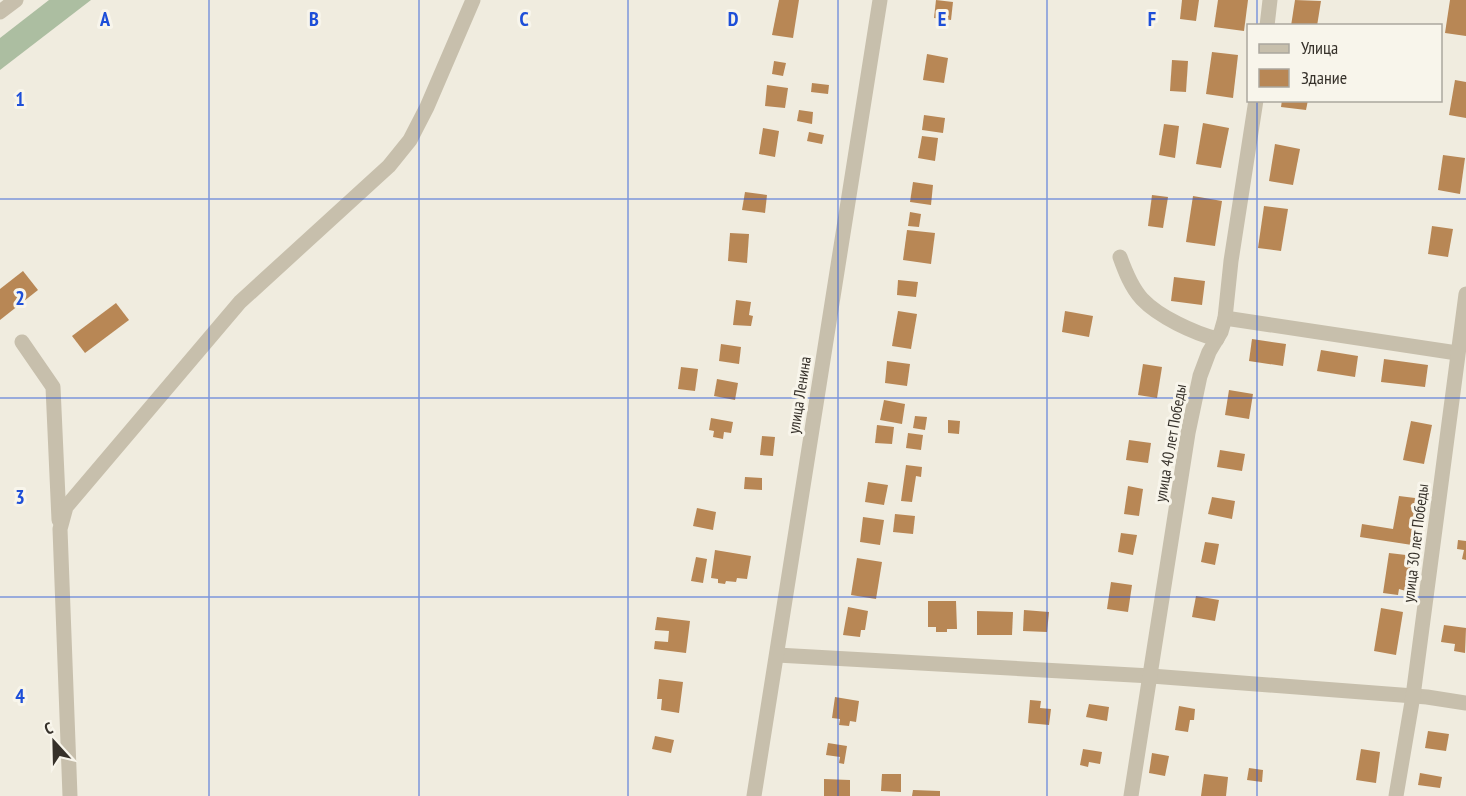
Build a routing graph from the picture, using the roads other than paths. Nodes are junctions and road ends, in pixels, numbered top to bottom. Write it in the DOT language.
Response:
graph roads {
  1 [pos="16,0"];
  2 [pos="473,0"];
  3 [pos="880,0"];
  4 [pos="1270,0"];
  5 [pos="0,12"];
  6 [pos="1267,24"];
  7 [pos="1256,102"];
  8 [pos="1120,256"];
  9 [pos="1466,294"];
  10 [pos="1465,312"];
  11 [pos="1225,318"];
  12 [pos="1217,339"];
  13 [pos="22,342"];
  14 [pos="1460,357"];
  15 [pos="60,529"];
  16 [pos="777,655"];
  17 [pos="1151,676"];
  18 [pos="1413,696"];
  19 [pos="1466,703"];
  20 [pos="70,796"];
  21 [pos="754,796"];
  22 [pos="1131,796"];
  23 [pos="1396,796"];
  1 -- 5 [label="street"];
  2 -- 15 [label="street"];
  3 -- 16 [label="street, улица Ленина"];
  4 -- 6 [label="street"];
  7 -- 11 [label="street, улица 40 лет Победы"];
  8 -- 12 [label="street"];
  9 -- 10 [label="street, улица 30 лет Победы"];
  10 -- 14 [label="street, улица 30 лет Победы"];
  11 -- 12 [label="street, улица 40 лет Победы"];
  11 -- 14 [label="street"];
  12 -- 17 [label="street, улица 40 лет Победы"];
  13 -- 15 [label="street"];
  14 -- 18 [label="street, улица 30 лет Победы"];
  15 -- 20 [label="street"];
  16 -- 17 [label="street"];
  16 -- 21 [label="street, улица Ленина"];
  17 -- 18 [label="street"];
  17 -- 22 [label="street, улица 40 лет Победы"];
  18 -- 19 [label="street"];
  18 -- 23 [label="street, улица 30 лет Победы"];
}
